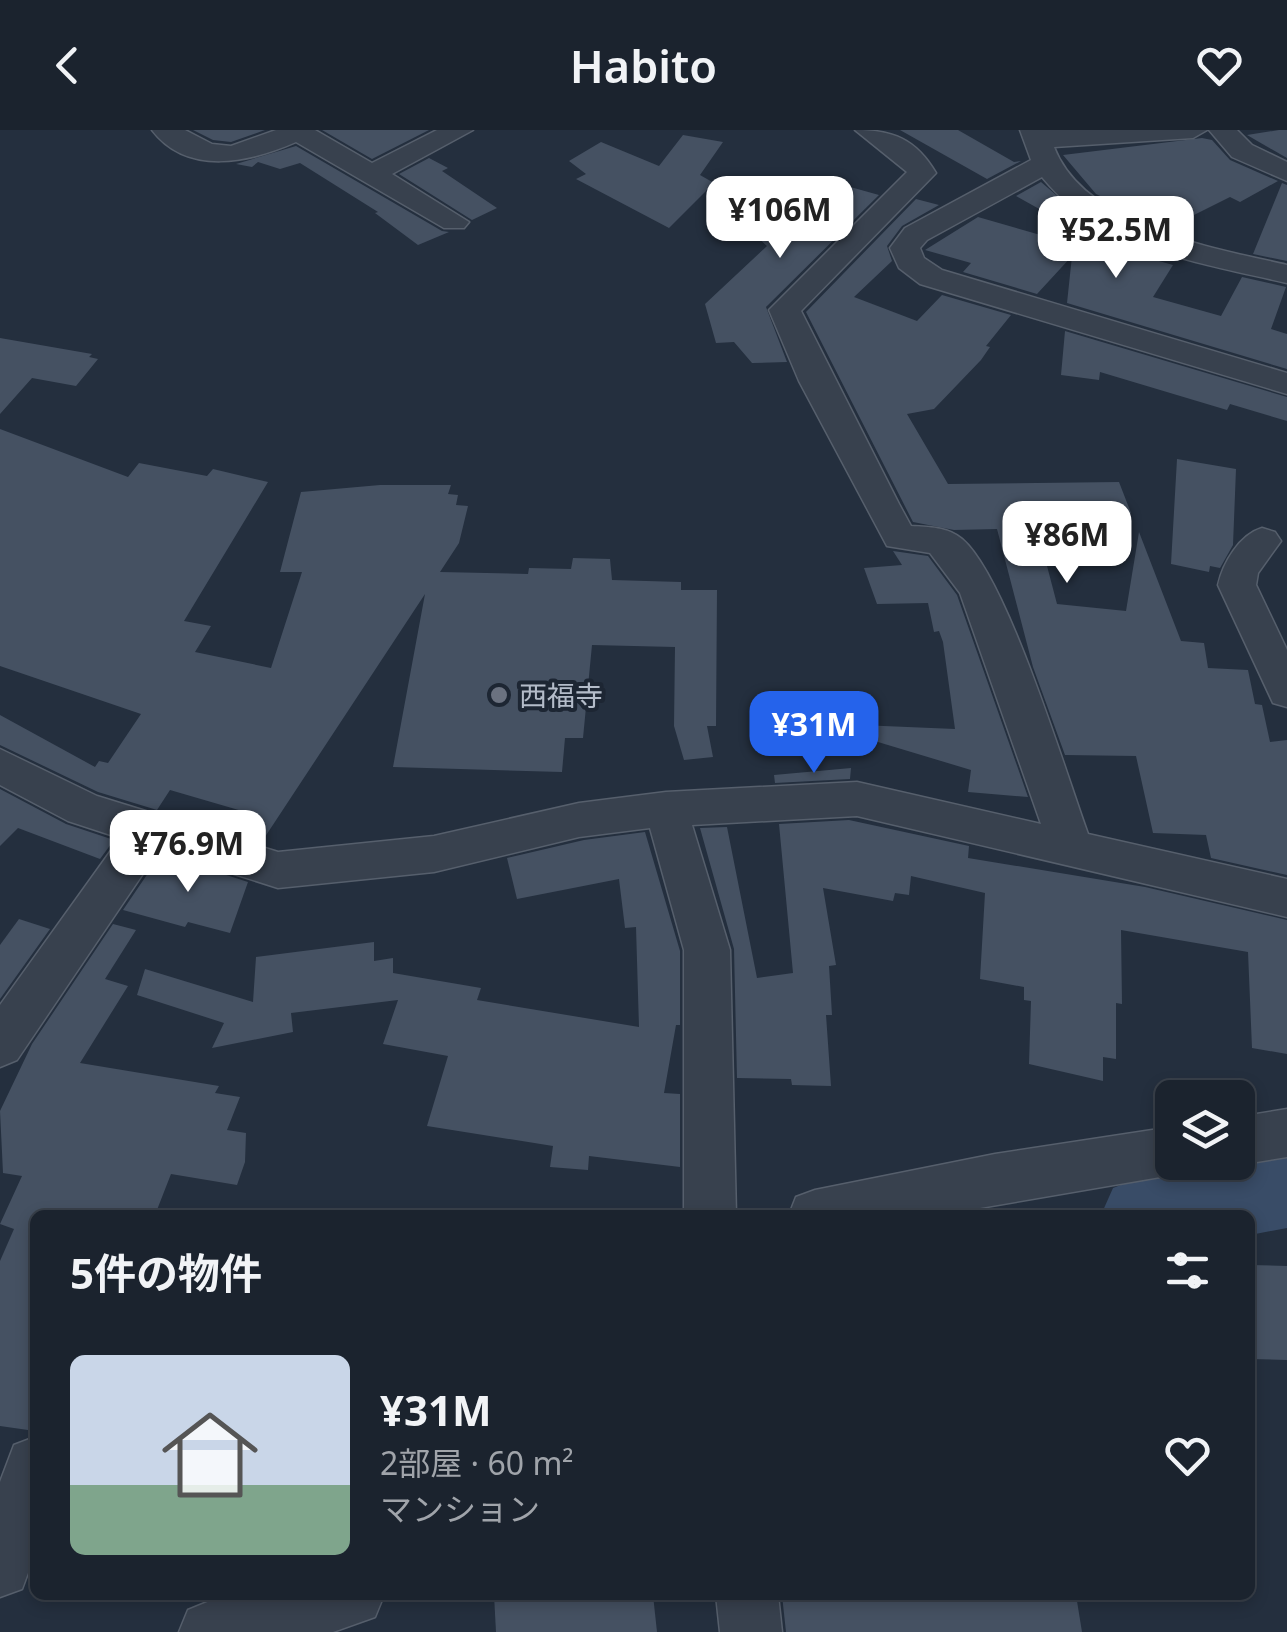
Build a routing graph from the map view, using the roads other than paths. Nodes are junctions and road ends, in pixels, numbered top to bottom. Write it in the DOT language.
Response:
graph roads {
  1 [pos="166,130"];
  2 [pos="459,130"];
  3 [pos="870,130"];
  4 [pos="1193,130"];
  5 [pos="1223,130"];
  6 [pos="298,131"];
  7 [pos="1039,144"];
  8 [pos="1287,172"];
  9 [pos="371,174"];
  10 [pos="916,179"];
  11 [pos="968,204"];
  12 [pos="454,222"];
  13 [pos="1287,274"];
  14 [pos="1287,384"];
  15 [pos="1262,541"];
  16 [pos="1287,692"];
  17 [pos="0,764"];
  18 [pos="666,808"];
  19 [pos="148,832"];
  20 [pos="1071,847"];
  21 [pos="1287,898"];
  22 [pos="0,1045"];
  23 [pos="1287,1133"];
  24 [pos="1255,1138"];
  25 [pos="1155,1154"];
  26 [pos="710,1210"];
  27 [pos="840,1210"];
  28 [pos="25,1465"];
  29 [pos="0,1567"];
  30 [pos="337,1600"];
  31 [pos="748,1600"];
  32 [pos="210,1632"];
  33 [pos="751,1632"];
  1 -- 6 [label="street"];
  2 -- 9 [label="street"];
  3 -- 10 [label="street"];
  4 -- 7 [label="street"];
  5 -- 8 [label="street"];
  6 -- 9 [label="street"];
  7 -- 11 [label="street"];
  7 -- 13 [label="street"];
  9 -- 12 [label="street"];
  10 -- 11 [label="street"];
  10 -- 20 [label="street"];
  11 -- 14 [label="street"];
  15 -- 16 [label="street"];
  17 -- 19 [label="street"];
  18 -- 19 [label="street"];
  18 -- 20 [label="street"];
  18 -- 26 [label="street"];
  19 -- 22 [label="street"];
  20 -- 21 [label="street"];
  23 -- 24 [label="street"];
  25 -- 27 [label="street"];
  28 -- 29 [label="street"];
  30 -- 32 [label="street"];
  31 -- 33 [label="street"];
}
